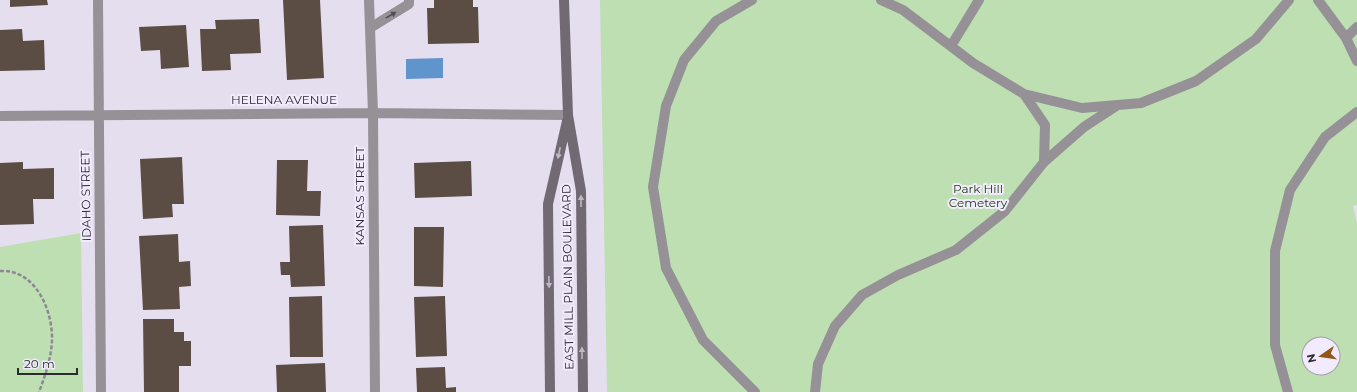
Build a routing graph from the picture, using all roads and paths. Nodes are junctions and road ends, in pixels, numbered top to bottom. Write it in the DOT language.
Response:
graph roads {
  1 [pos="98,0"];
  2 [pos="369,0"];
  3 [pos="409,0"];
  4 [pos="564,0"];
  5 [pos="752,0"];
  6 [pos="881,0"];
  7 [pos="979,0"];
  8 [pos="1289,0"];
  9 [pos="1318,0"];
  10 [pos="1357,27"];
  11 [pos="370,28"];
  12 [pos="1346,38"];
  13 [pos="951,46"];
  14 [pos="1357,61"];
  15 [pos="1024,94"];
  16 [pos="1117,105"];
  17 [pos="1357,112"];
  18 [pos="373,113"];
  19 [pos="98,115"];
  20 [pos="568,115"];
  21 [pos="0,116"];
  22 [pos="1044,162"];
  23 [pos="0,271"];
  24 [pos="39,392"];
  25 [pos="101,392"];
  26 [pos="375,392"];
  27 [pos="550,392"];
  28 [pos="583,392"];
  29 [pos="755,392"];
  30 [pos="815,392"];
  31 [pos="1288,392"];
  1 -- 19 [label="street, IDAHO STREET"];
  2 -- 11 [label="street, KANSAS STREET"];
  11 -- 3 [label="street, one-way"];
  4 -- 20 [label="main road, EAST MILL PLAIN BOULEVARD"];
  5 -- 29 [label="street"];
  6 -- 13 [label="street"];
  7 -- 13 [label="street"];
  8 -- 16 [label="street"];
  9 -- 12 [label="street"];
  10 -- 12 [label="street"];
  11 -- 18 [label="street, KANSAS STREET"];
  12 -- 14 [label="street"];
  13 -- 15 [label="street"];
  15 -- 16 [label="street"];
  15 -- 22 [label="street"];
  16 -- 22 [label="street"];
  17 -- 31 [label="street"];
  18 -- 19 [label="street, HELENA AVENUE"];
  18 -- 20 [label="street, HELENA AVENUE"];
  18 -- 26 [label="street, KANSAS STREET"];
  19 -- 21 [label="street, HELENA AVENUE"];
  19 -- 25 [label="street, IDAHO STREET"];
  20 -- 27 [label="main road, EAST MILL PLAIN BOULEVARD, one-way"];
  28 -- 20 [label="main road, EAST MILL PLAIN BOULEVARD, one-way"];
  22 -- 30 [label="street"];
  23 -- 24 [label="path"];
}
